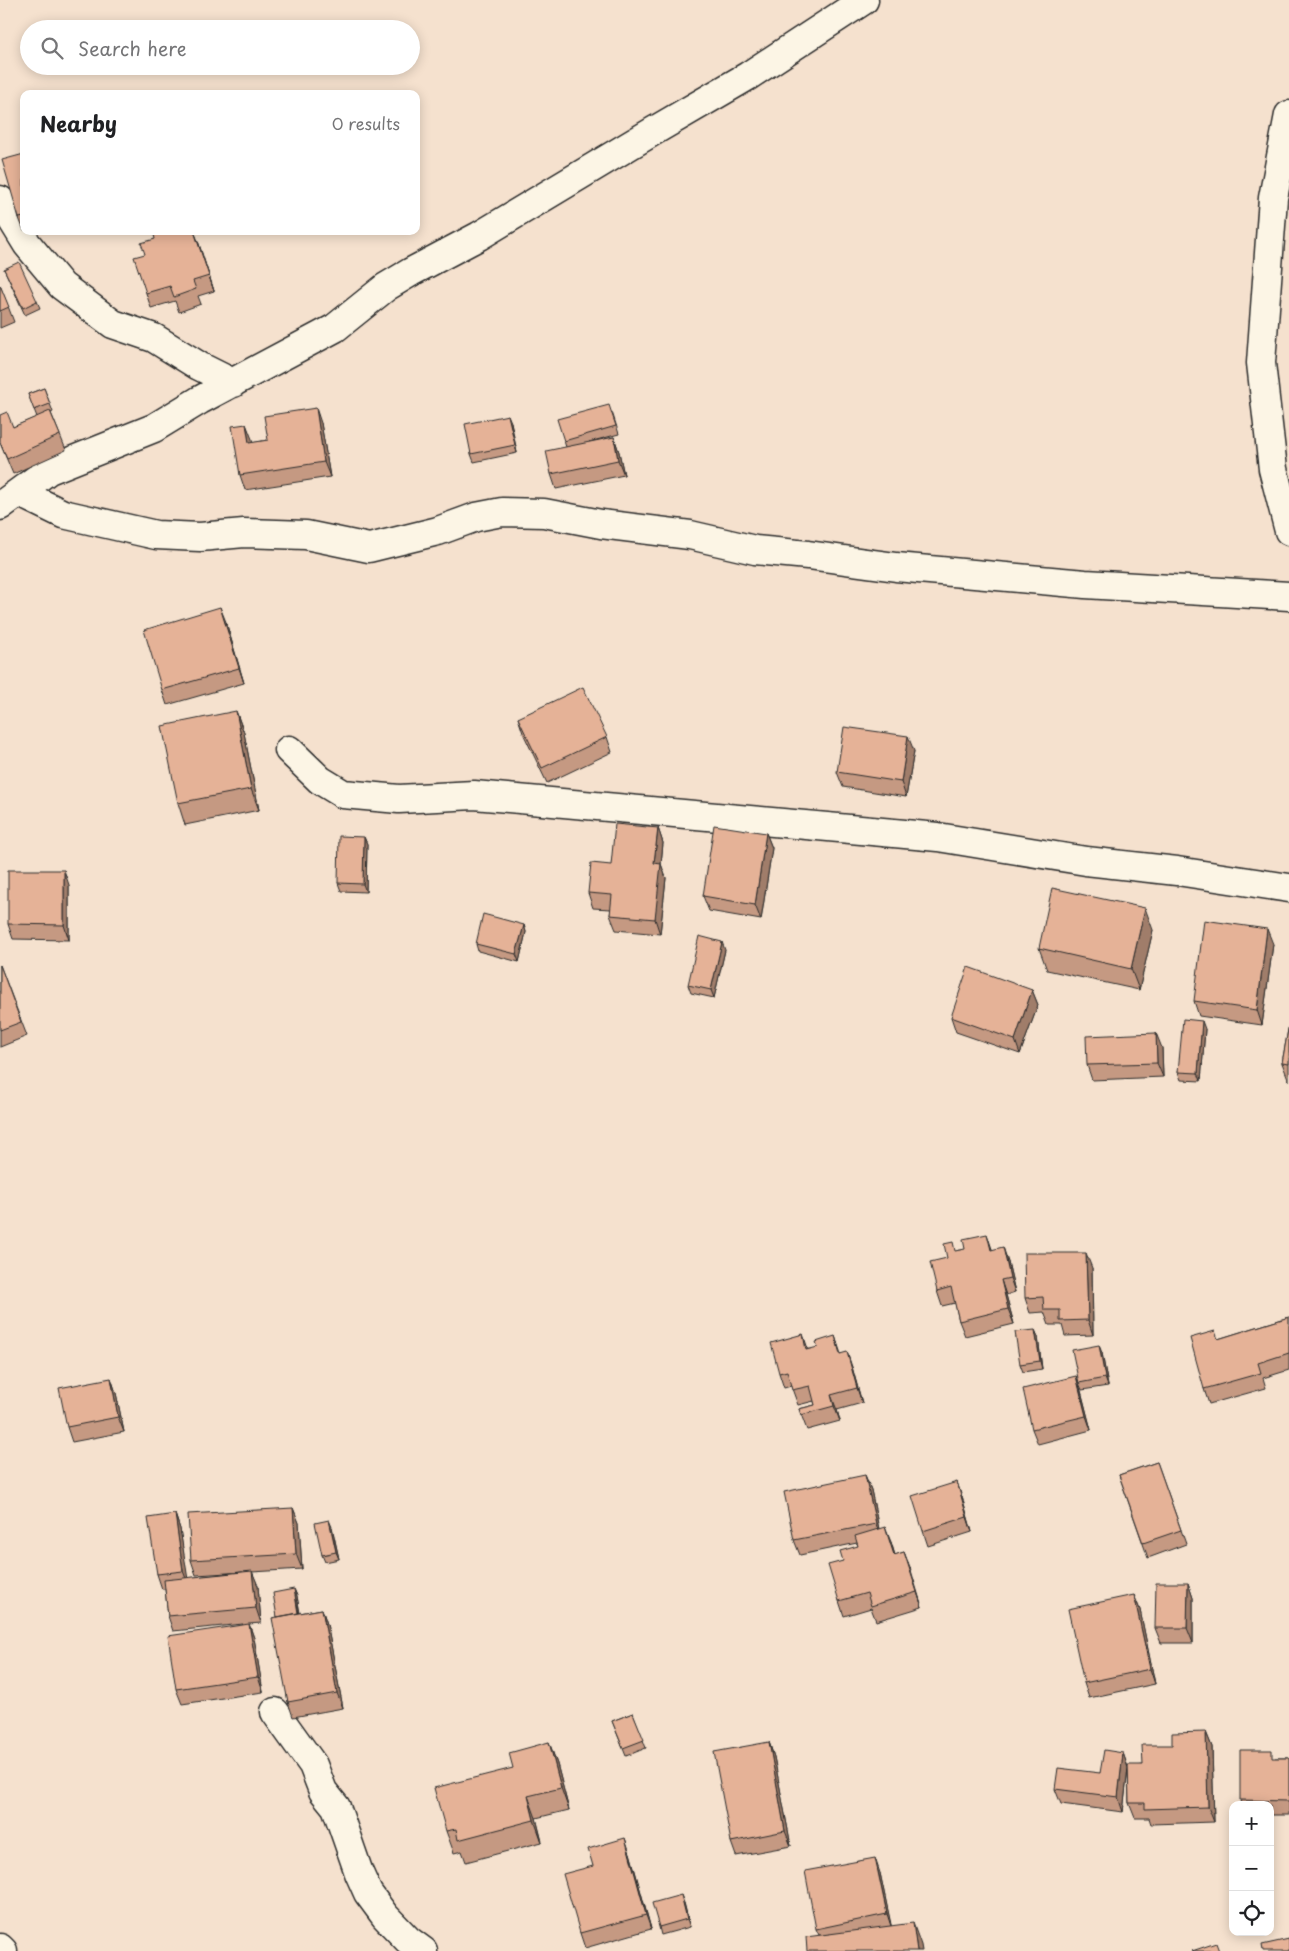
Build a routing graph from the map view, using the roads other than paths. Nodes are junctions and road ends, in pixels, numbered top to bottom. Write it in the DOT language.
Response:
graph roads {
  1 [pos="864,0"];
  2 [pos="1289,115"];
  3 [pos="0,200"];
  4 [pos="20,233"];
  5 [pos="21,235"];
  6 [pos="233,383"];
  7 [pos="10,500"];
  8 [pos="1289,531"];
  9 [pos="1289,596"];
  10 [pos="289,750"];
  11 [pos="1289,888"];
  12 [pos="275,1712"];
  13 [pos="0,1948"];
  14 [pos="3,1951"];
  15 [pos="423,1951"];
  1 -- 6 [label="street"];
  2 -- 8 [label="street"];
  3 -- 4 [label="street"];
  5 -- 6 [label="street"];
  6 -- 7 [label="street"];
  7 -- 9 [label="street"];
  10 -- 11 [label="street"];
  12 -- 15 [label="street"];
  13 -- 14 [label="street"];
}
